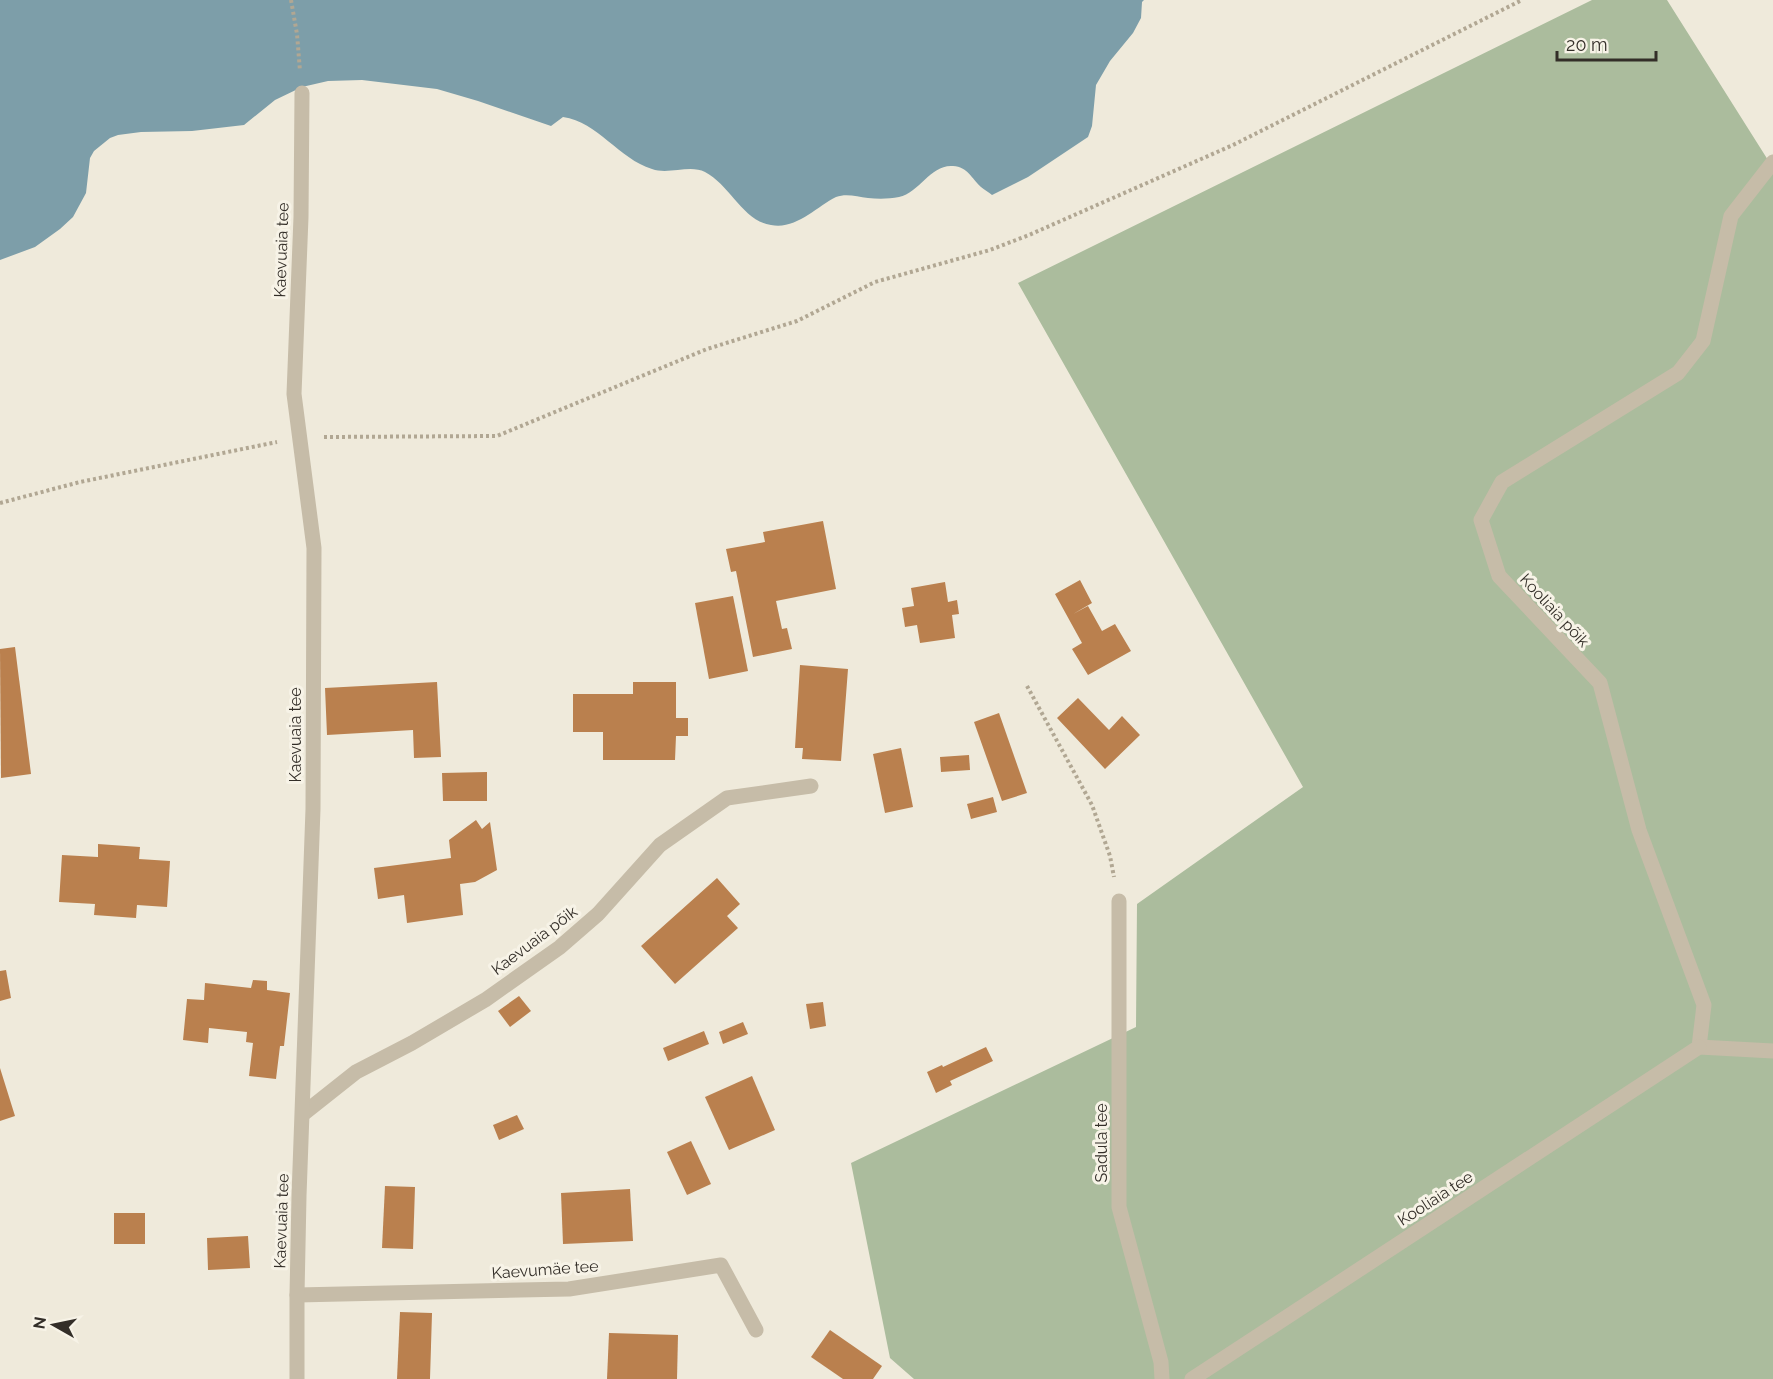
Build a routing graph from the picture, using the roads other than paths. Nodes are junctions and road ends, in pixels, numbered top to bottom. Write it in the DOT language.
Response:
graph roads {
  1 [pos="302,93"];
  2 [pos="1773,162"];
  3 [pos="811,786"];
  4 [pos="1119,901"];
  5 [pos="1699,1047"];
  6 [pos="1773,1051"];
  7 [pos="303,1114"];
  8 [pos="297,1295"];
  9 [pos="756,1330"];
  10 [pos="297,1379"];
  11 [pos="1162,1379"];
  12 [pos="1192,1379"];
  1 -- 7 [label="street, Kaevuaia tee"];
  2 -- 5 [label="street, Kooliaia põik"];
  3 -- 7 [label="street, Kaevuaia põik"];
  4 -- 11 [label="street, Sadula tee"];
  5 -- 6 [label="street"];
  5 -- 12 [label="street, Kooliaia tee"];
  7 -- 8 [label="street, Kaevuaia tee"];
  8 -- 9 [label="street, Kaevumäe tee"];
  8 -- 10 [label="street, Kaevuaia tee"];
}
